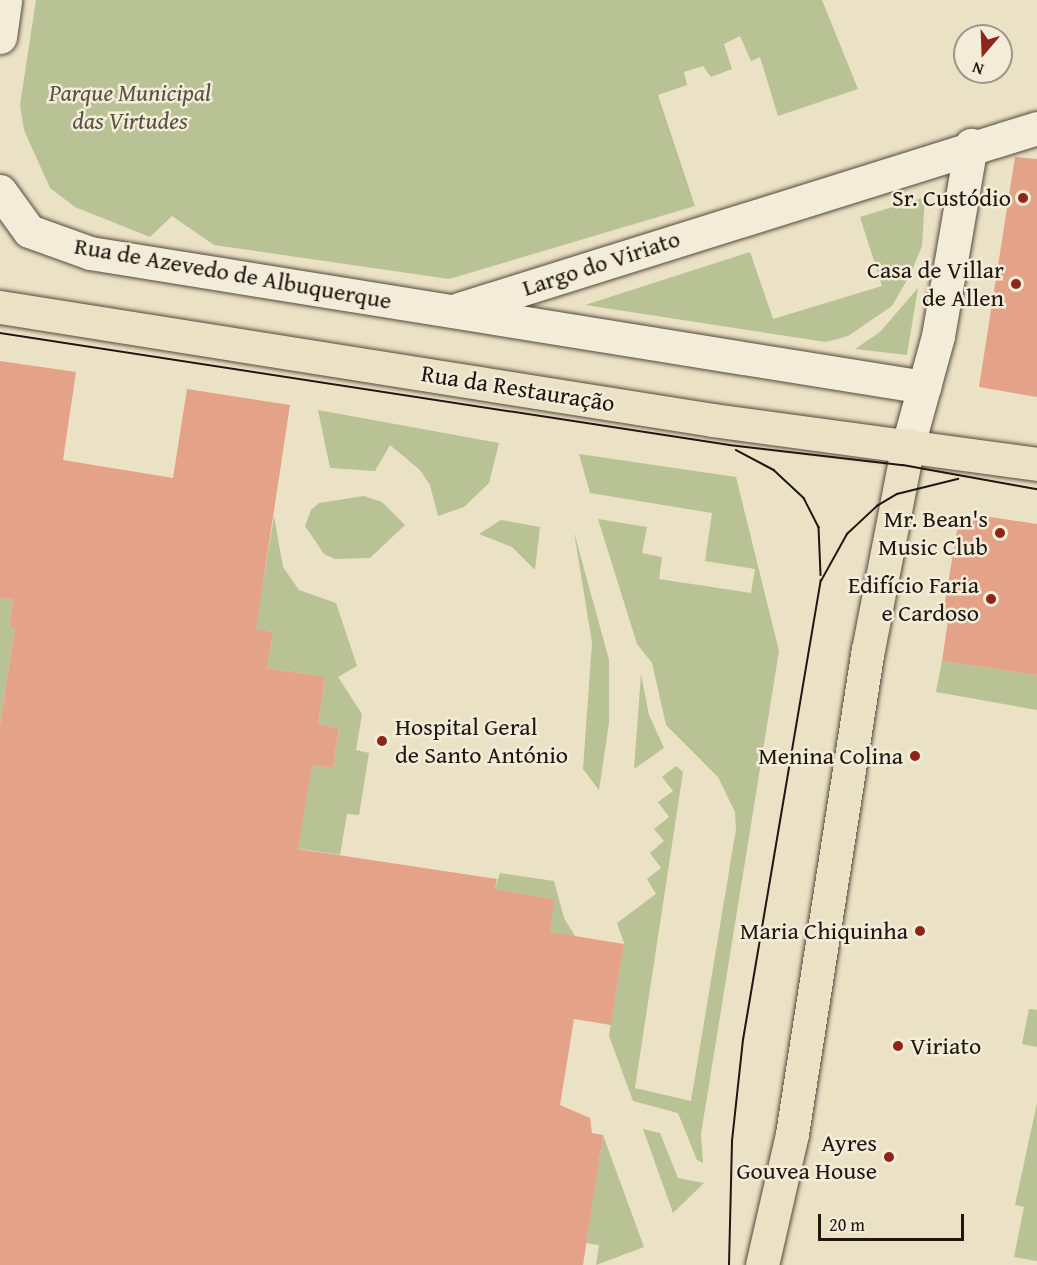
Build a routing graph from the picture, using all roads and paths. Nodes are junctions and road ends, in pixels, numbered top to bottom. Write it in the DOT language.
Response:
graph roads {
  1 [pos="5,0"];
  2 [pos="0,37"];
  3 [pos="1037,128"];
  4 [pos="971,145"];
  5 [pos="0,191"];
  6 [pos="0,306"];
  7 [pos="452,311"];
  8 [pos="924,387"];
  9 [pos="908,445"];
  10 [pos="1037,464"];
  11 [pos="762,1265"];
  1 -- 2 [label="street"];
  3 -- 4 [label="street, Largo do Viriato"];
  4 -- 7 [label="street, Largo do Viriato"];
  4 -- 8 [label="street"];
  5 -- 7 [label="street, Rua de Azevedo de Albuquerque"];
  6 -- 9 [label="main road, Rua da Restauração"];
  7 -- 8 [label="street, Largo do Viriato"];
  8 -- 9 [label="street"];
  9 -- 10 [label="main road, Rua da Restauração"];
  9 -- 11 [label="main road"];
}
